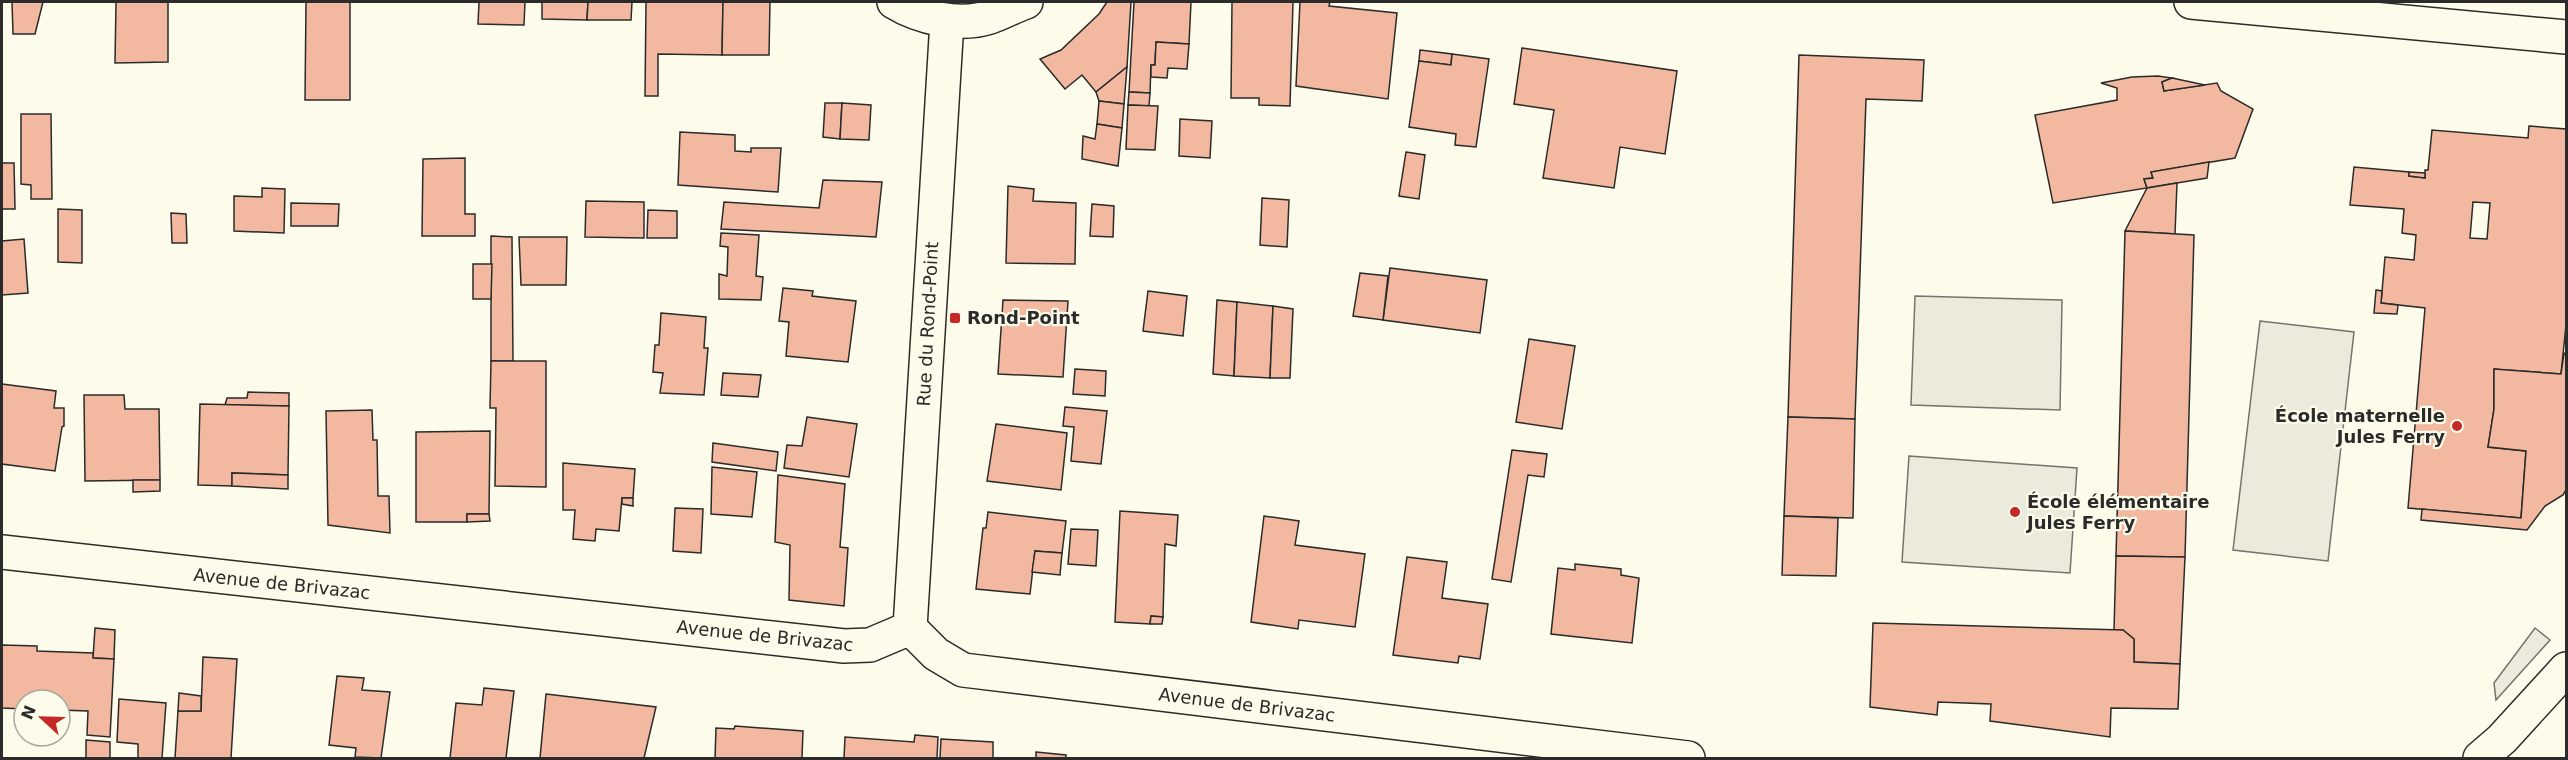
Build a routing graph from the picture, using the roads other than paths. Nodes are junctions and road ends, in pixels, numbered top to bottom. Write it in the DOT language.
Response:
graph roads {
  1 [pos="894,2"];
  2 [pos="1026,2"];
  3 [pos="2191,2"];
  4 [pos="947,21"];
  5 [pos="2566,37"];
  6 [pos="2,552"];
  7 [pos="910,628"];
  8 [pos="2566,669"];
  9 [pos="1688,759"];
  10 [pos="2480,759"];
  1 -- 4 [label="street"];
  2 -- 4 [label="street"];
  3 -- 5 [label="street"];
  4 -- 7 [label="street, Rue du Rond-Point"];
  6 -- 7 [label="street, Avenue de Brivazac"];
  7 -- 9 [label="street, Avenue de Brivazac"];
  8 -- 10 [label="street"];
}
